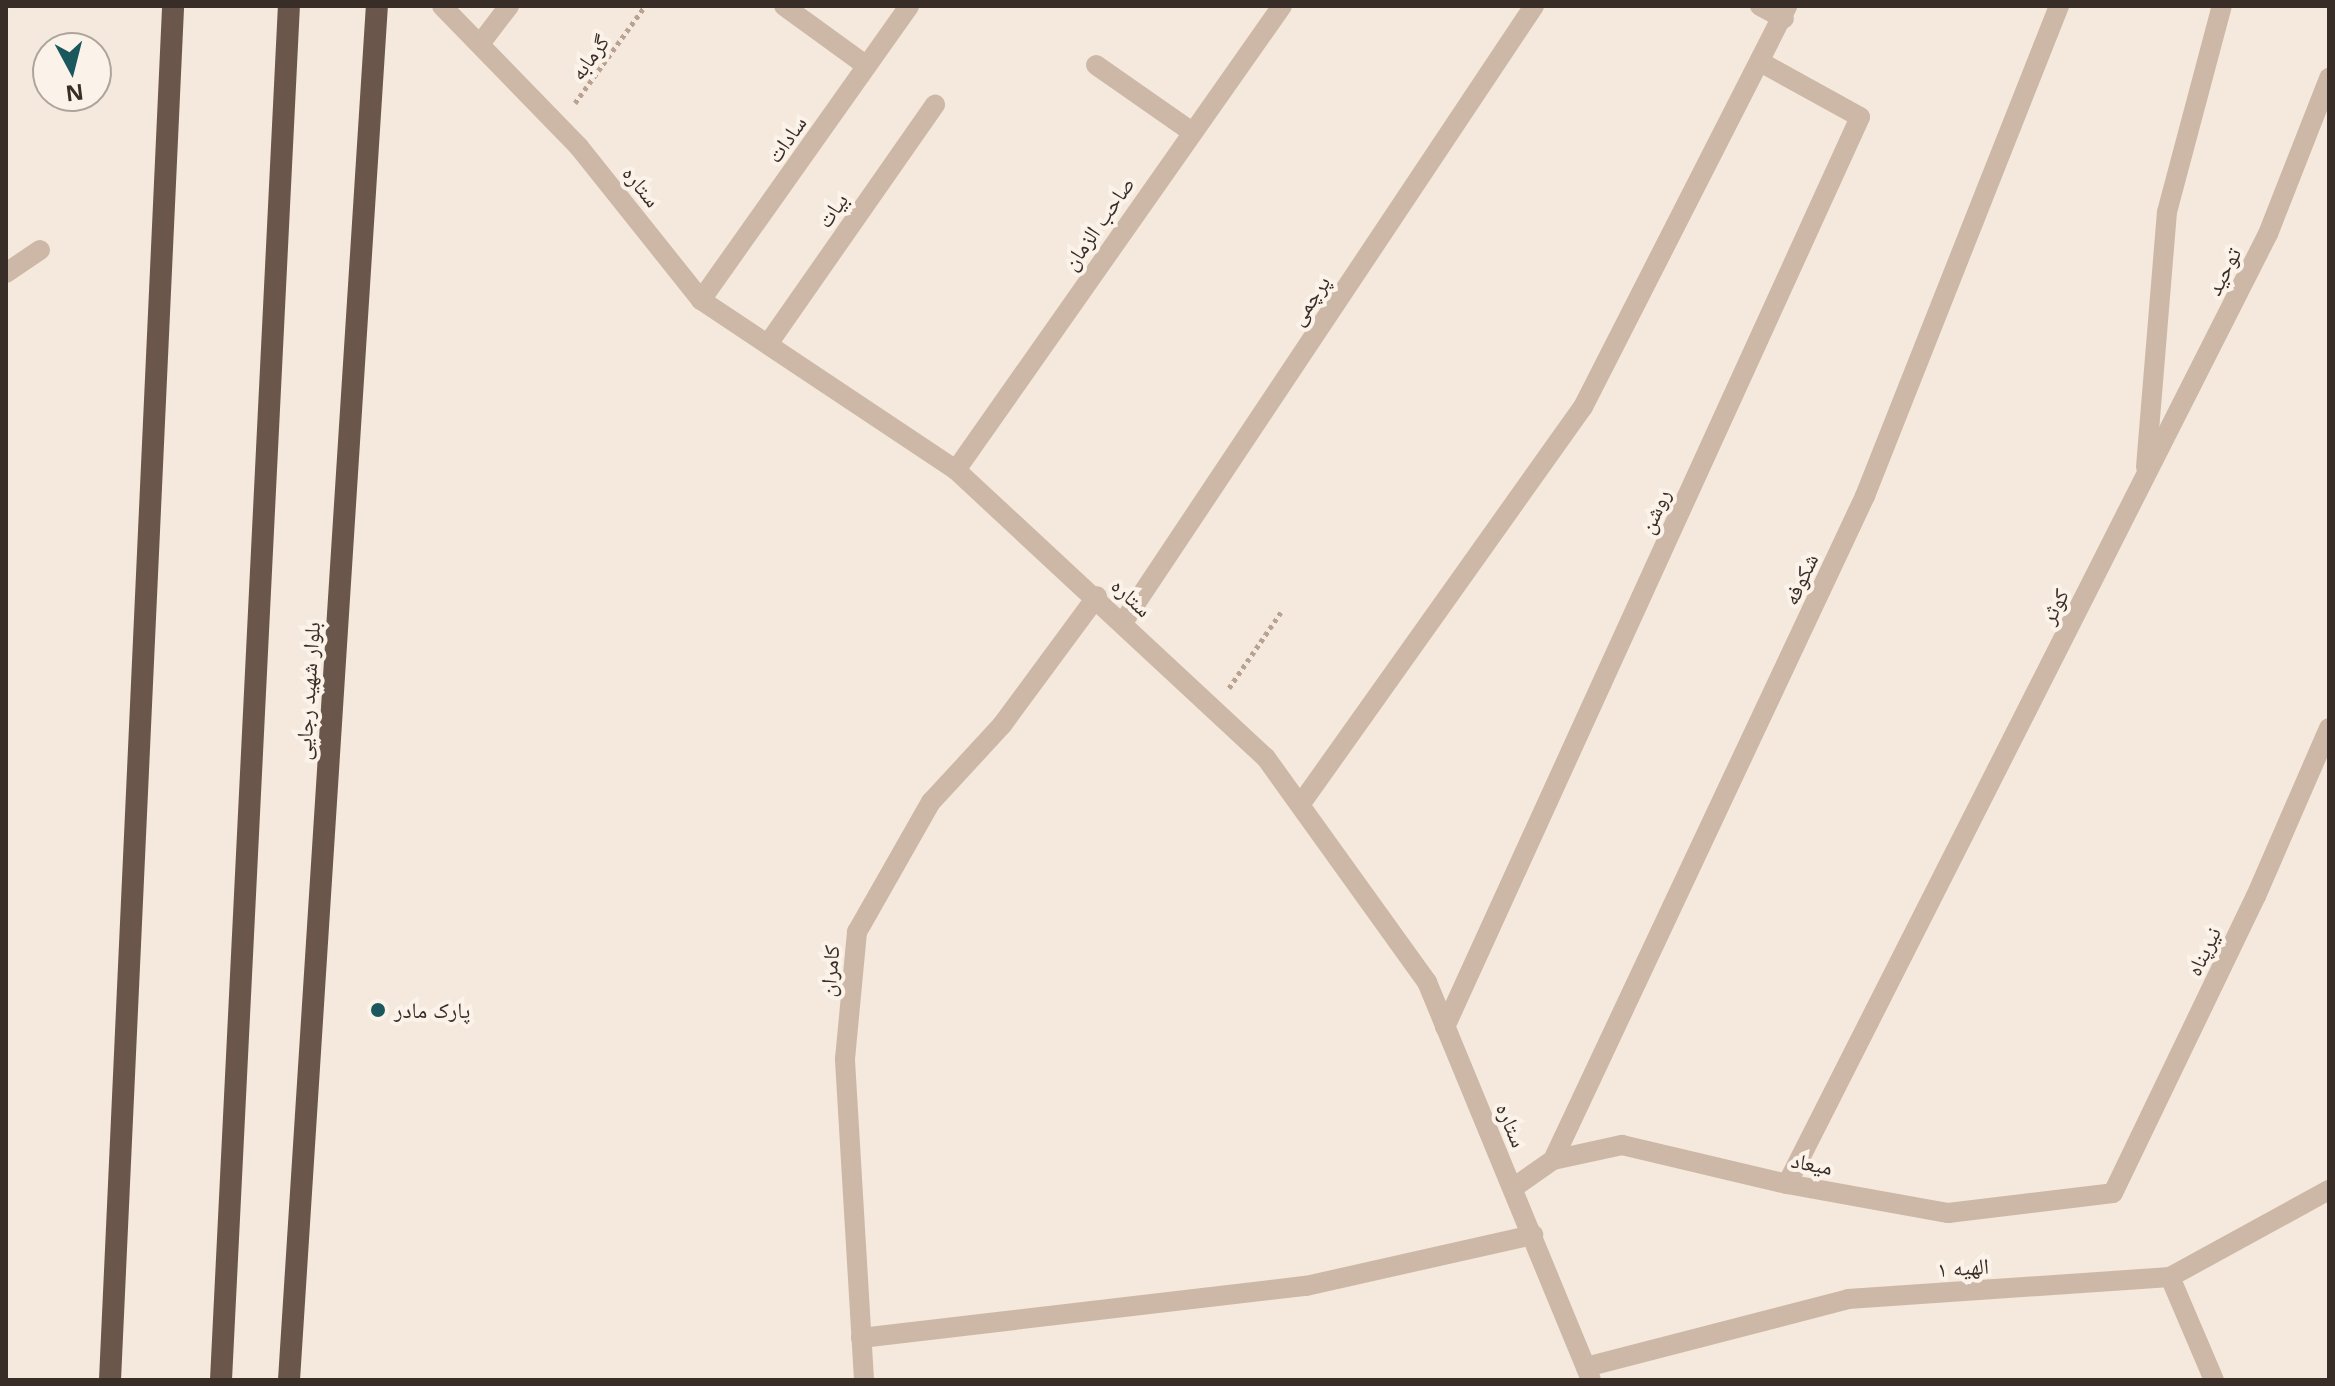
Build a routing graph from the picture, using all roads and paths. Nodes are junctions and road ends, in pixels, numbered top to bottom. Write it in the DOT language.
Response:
graph roads {
  1 [pos="173,6"];
  2 [pos="289,6"];
  3 [pos="377,6"];
  4 [pos="442,6"];
  5 [pos="509,6"];
  6 [pos="645,6"];
  7 [pos="784,6"];
  8 [pos="909,6"];
  9 [pos="1282,6"];
  10 [pos="1534,6"];
  11 [pos="1760,6"];
  12 [pos="2059,6"];
  13 [pos="2222,6"];
  14 [pos="1786,13"];
  15 [pos="480,44"];
  16 [pos="1762,63"];
  17 [pos="1096,65"];
  18 [pos="867,66"];
  19 [pos="2329,78"];
  20 [pos="935,105"];
  21 [pos="559,126"];
  22 [pos="1192,132"];
  23 [pos="40,250"];
  24 [pos="6,273"];
  25 [pos="701,300"];
  26 [pos="768,344"];
  27 [pos="956,470"];
  28 [pos="2145,479"];
  29 [pos="1097,596"];
  30 [pos="1281,612"];
  31 [pos="1124,621"];
  32 [pos="1215,708"];
  33 [pos="2329,728"];
  34 [pos="1300,805"];
  35 [pos="1445,1027"];
  36 [pos="1553,1160"];
  37 [pos="1787,1184"];
  38 [pos="1513,1188"];
  39 [pos="2329,1190"];
  40 [pos="2113,1193"];
  41 [pos="1533,1235"];
  42 [pos="2170,1277"];
  43 [pos="861,1338"];
  44 [pos="1588,1374"];
  45 [pos="110,1380"];
  46 [pos="221,1380"];
  47 [pos="289,1380"];
  48 [pos="864,1380"];
  49 [pos="2214,1380"];
  1 -- 45 [label="highway"];
  2 -- 46 [label="highway"];
  3 -- 47 [label="highway, بلوار شهید رجایی"];
  4 -- 15 [label="street, ستاره"];
  5 -- 15 [label="street"];
  6 -- 21 [label="path, گرمابه"];
  7 -- 18 [label="street"];
  8 -- 18 [label="street, سادات"];
  9 -- 22 [label="street, صاحب الزمان"];
  10 -- 31 [label="street, پرچمی"];
  11 -- 14 [label="street"];
  12 -- 36 [label="street, شکوفه"];
  13 -- 28 [label="street, کوثر"];
  14 -- 16 [label="street"];
  15 -- 21 [label="street, ستاره"];
  16 -- 34 [label="street"];
  16 -- 35 [label="street, روشن"];
  17 -- 22 [label="street"];
  18 -- 25 [label="street, سادات"];
  19 -- 28 [label="street, توحید"];
  20 -- 26 [label="street, بیات"];
  21 -- 25 [label="street, ستاره"];
  22 -- 27 [label="street, صاحب الزمان"];
  23 -- 24 [label="street"];
  25 -- 26 [label="street, ستاره"];
  26 -- 27 [label="street, ستاره"];
  27 -- 29 [label="street, ستاره"];
  28 -- 37 [label="street, کوثر"];
  29 -- 31 [label="street, ستاره"];
  29 -- 43 [label="street, کامران"];
  30 -- 32 [label="path"];
  31 -- 32 [label="street, ستاره"];
  32 -- 34 [label="street, ستاره"];
  33 -- 40 [label="street, نیرپناه"];
  34 -- 35 [label="street, ستاره"];
  35 -- 38 [label="street, ستاره"];
  36 -- 37 [label="street, میعاد"];
  36 -- 38 [label="street, میعاد"];
  37 -- 40 [label="street, میعاد"];
  38 -- 41 [label="street, ستاره"];
  39 -- 42 [label="street, الهیه ۱"];
  41 -- 43 [label="street"];
  41 -- 44 [label="street, ستاره"];
  42 -- 44 [label="street, الهیه ۱"];
  42 -- 49 [label="street"];
  43 -- 48 [label="street, کامران"];
}
